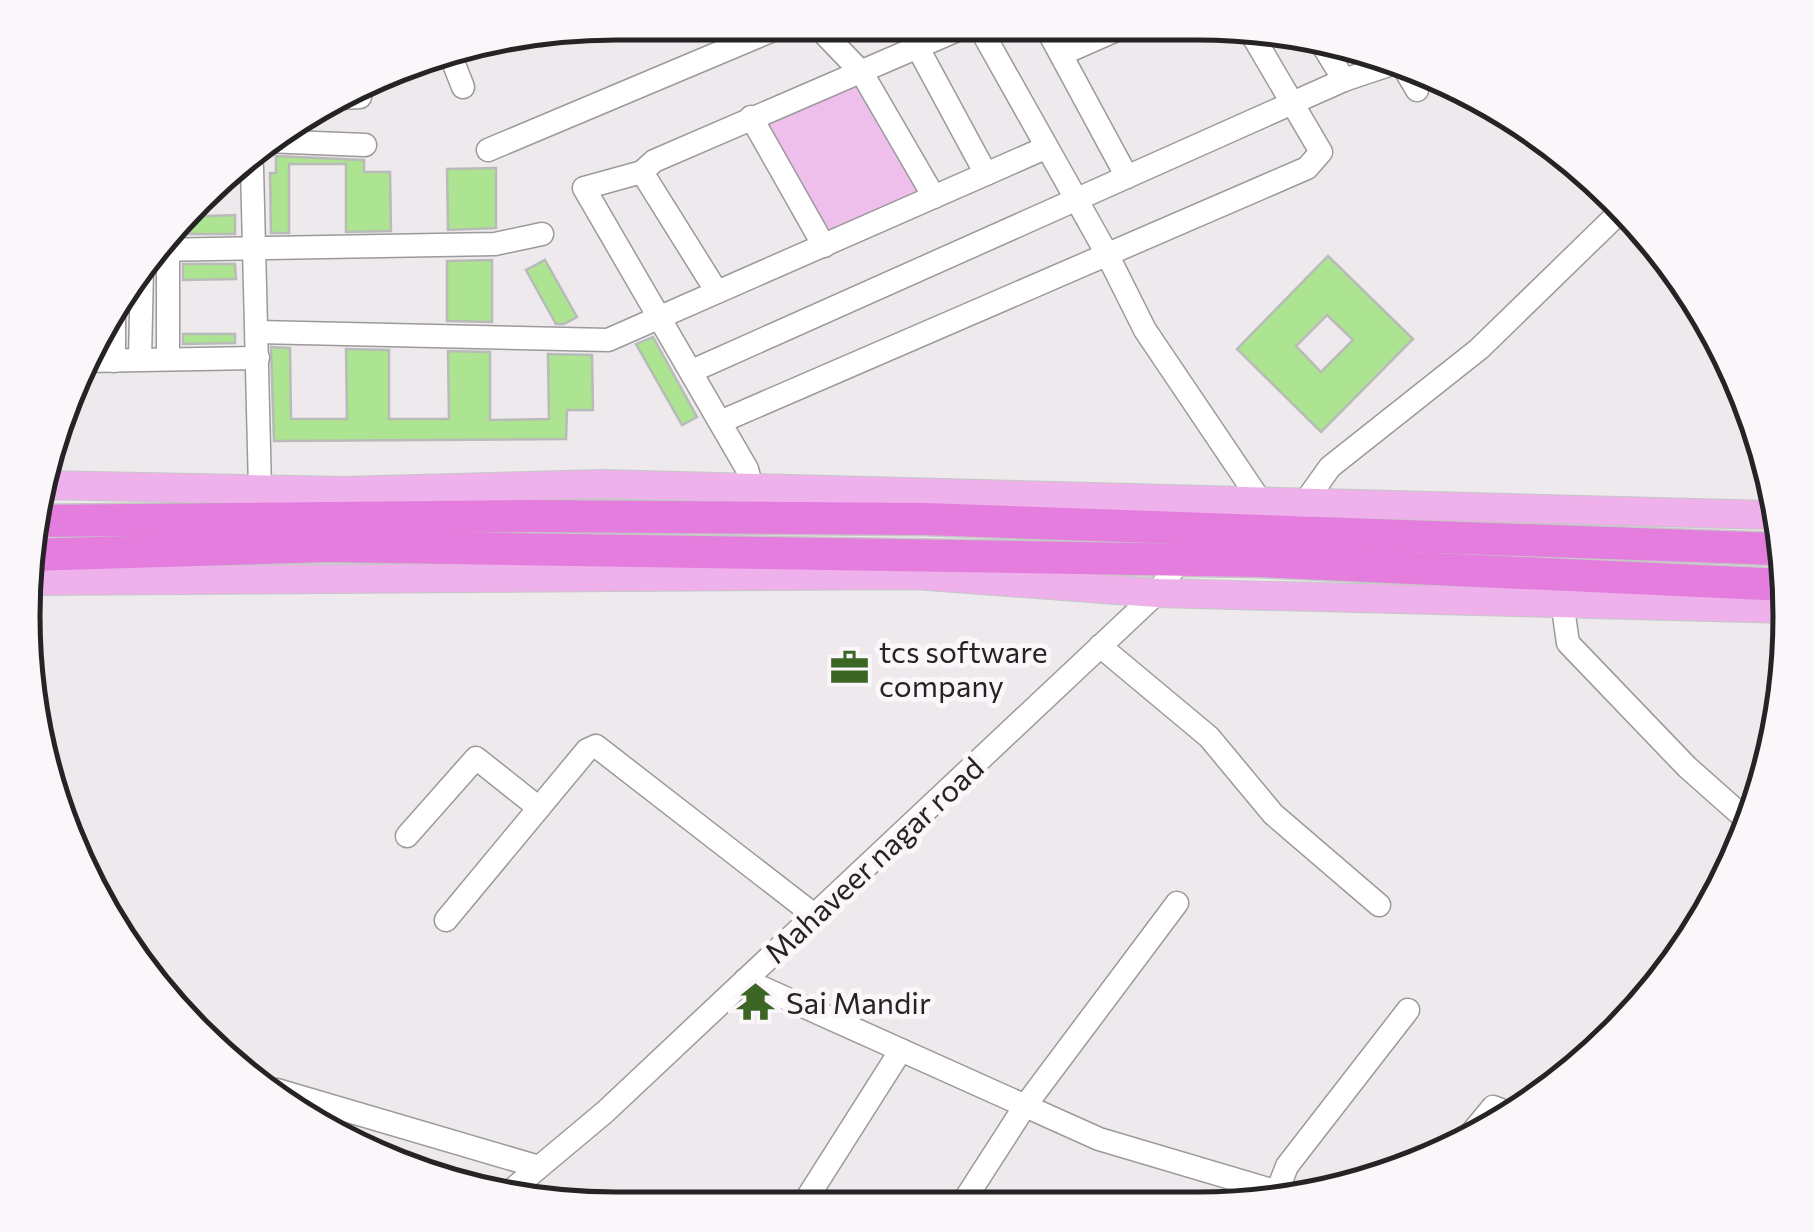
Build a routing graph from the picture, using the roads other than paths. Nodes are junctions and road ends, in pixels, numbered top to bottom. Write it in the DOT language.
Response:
graph roads {
  1 [pos="749,40"];
  2 [pos="830,40"];
  3 [pos="939,40"];
  4 [pos="986,40"];
  5 [pos="1053,40"];
  6 [pos="1092,40"];
  7 [pos="1257,43"];
  8 [pos="920,50"];
  9 [pos="1062,54"];
  10 [pos="1330,56"];
  11 [pos="454,64"];
  12 [pos="1376,69"];
  13 [pos="862,73"];
  14 [pos="1344,80"];
  15 [pos="1412,82"];
  16 [pos="463,86"];
  17 [pos="1417,90"];
  18 [pos="1292,104"];
  19 [pos="751,116"];
  20 [pos="289,142"];
  21 [pos="365,145"];
  22 [pos="1045,148"];
  23 [pos="488,150"];
  24 [pos="252,170"];
  25 [pos="642,172"];
  26 [pos="986,174"];
  27 [pos="1127,177"];
  28 [pos="934,197"];
  29 [pos="1076,200"];
  30 [pos="1613,219"];
  31 [pos="542,234"];
  32 [pos="177,243"];
  33 [pos="824,246"];
  34 [pos="255,248"];
  35 [pos="1108,254"];
  36 [pos="165,258"];
  37 [pos="142,290"];
  38 [pos="717,292"];
  39 [pos="661,317"];
  40 [pos="258,332"];
  41 [pos="114,334"];
  42 [pos="258,358"];
  43 [pos="168,359"];
  44 [pos="114,360"];
  45 [pos="140,360"];
  46 [pos="99,361"];
  47 [pos="692,372"];
  48 [pos="720,422"];
  49 [pos="56,485"];
  50 [pos="752,488"];
  51 [pos="260,489"];
  52 [pos="1764,515"];
  53 [pos="1305,516"];
  54 [pos="48,520"];
  55 [pos="1260,532"];
  56 [pos="1769,548"];
  57 [pos="44,554"];
  58 [pos="1179,560"];
  59 [pos="41,581"];
  60 [pos="1772,584"];
  61 [pos="1157,593"];
  62 [pos="1562,601"];
  63 [pos="1773,608"];
  64 [pos="1100,646"];
  65 [pos="539,808"];
  66 [pos="1738,812"];
  67 [pos="406,836"];
  68 [pos="1177,903"];
  69 [pos="1379,905"];
  70 [pos="814,915"];
  71 [pos="446,920"];
  72 [pos="746,980"];
  73 [pos="1408,1010"];
  74 [pos="901,1050"];
  75 [pos="297,1096"];
  76 [pos="1026,1106"];
  77 [pos="539,1167"];
  78 [pos="519,1184"];
  79 [pos="1287,1185"];
  80 [pos="1264,1188"];
  81 [pos="811,1192"];
  82 [pos="970,1192"];
  1 -- 23 [label="street"];
  2 -- 13 [label="street"];
  3 -- 8 [label="street"];
  4 -- 22 [label="street"];
  5 -- 9 [label="street"];
  6 -- 9 [label="street"];
  7 -- 18 [label="street"];
  8 -- 13 [label="street"];
  8 -- 26 [label="street"];
  9 -- 27 [label="street"];
  10 -- 14 [label="street"];
  11 -- 16 [label="street"];
  12 -- 14 [label="street"];
  13 -- 19 [label="street"];
  13 -- 28 [label="street"];
  14 -- 18 [label="street"];
  15 -- 17 [label="street"];
  18 -- 27 [label="street"];
  18 -- 35 [label="street"];
  19 -- 25 [label="street"];
  19 -- 33 [label="street"];
  20 -- 21 [label="street"];
  22 -- 26 [label="street"];
  22 -- 29 [label="street"];
  24 -- 34 [label="street"];
  25 -- 38 [label="street"];
  25 -- 39 [label="street"];
  26 -- 28 [label="street"];
  27 -- 29 [label="street"];
  28 -- 33 [label="street"];
  29 -- 35 [label="street"];
  29 -- 47 [label="street"];
  30 -- 53 [label="street"];
  31 -- 34 [label="street"];
  32 -- 34 [label="street"];
  33 -- 38 [label="street"];
  34 -- 40 [label="street"];
  35 -- 48 [label="street"];
  35 -- 55 [label="street"];
  36 -- 43 [label="street"];
  37 -- 45 [label="street"];
  38 -- 39 [label="street"];
  39 -- 40 [label="street"];
  39 -- 47 [label="street"];
  40 -- 42 [label="street"];
  41 -- 44 [label="street"];
  42 -- 43 [label="street"];
  42 -- 51 [label="street"];
  43 -- 45 [label="street"];
  44 -- 45 [label="street"];
  44 -- 46 [label="street"];
  47 -- 48 [label="street"];
  48 -- 50 [label="street"];
  49 -- 51 [label="main road"];
  50 -- 51 [label="main road"];
  50 -- 55 [label="main road"];
  52 -- 53 [label="main road"];
  53 -- 55 [label="highway"];
  53 -- 56 [label="highway"];
  54 -- 55 [label="highway"];
  55 -- 58 [label="highway"];
  55 -- 60 [label="highway"];
  57 -- 58 [label="highway"];
  58 -- 61 [label="street, Mahaveer nagar road"];
  59 -- 61 [label="main road"];
  61 -- 62 [label="main road"];
  61 -- 64 [label="street, Mahaveer nagar road"];
  62 -- 63 [label="main road"];
  62 -- 66 [label="street"];
  64 -- 69 [label="street"];
  64 -- 70 [label="street, Mahaveer nagar road"];
  65 -- 67 [label="street"];
  65 -- 70 [label="street"];
  65 -- 71 [label="street"];
  68 -- 76 [label="street"];
  70 -- 72 [label="street, Mahaveer nagar road"];
  72 -- 74 [label="street"];
  72 -- 77 [label="street, Mahaveer nagar road"];
  73 -- 79 [label="street"];
  74 -- 76 [label="street"];
  74 -- 81 [label="street"];
  75 -- 77 [label="street"];
  76 -- 80 [label="street"];
  76 -- 82 [label="street"];
  77 -- 78 [label="street, Mahaveer nagar road"];
}
